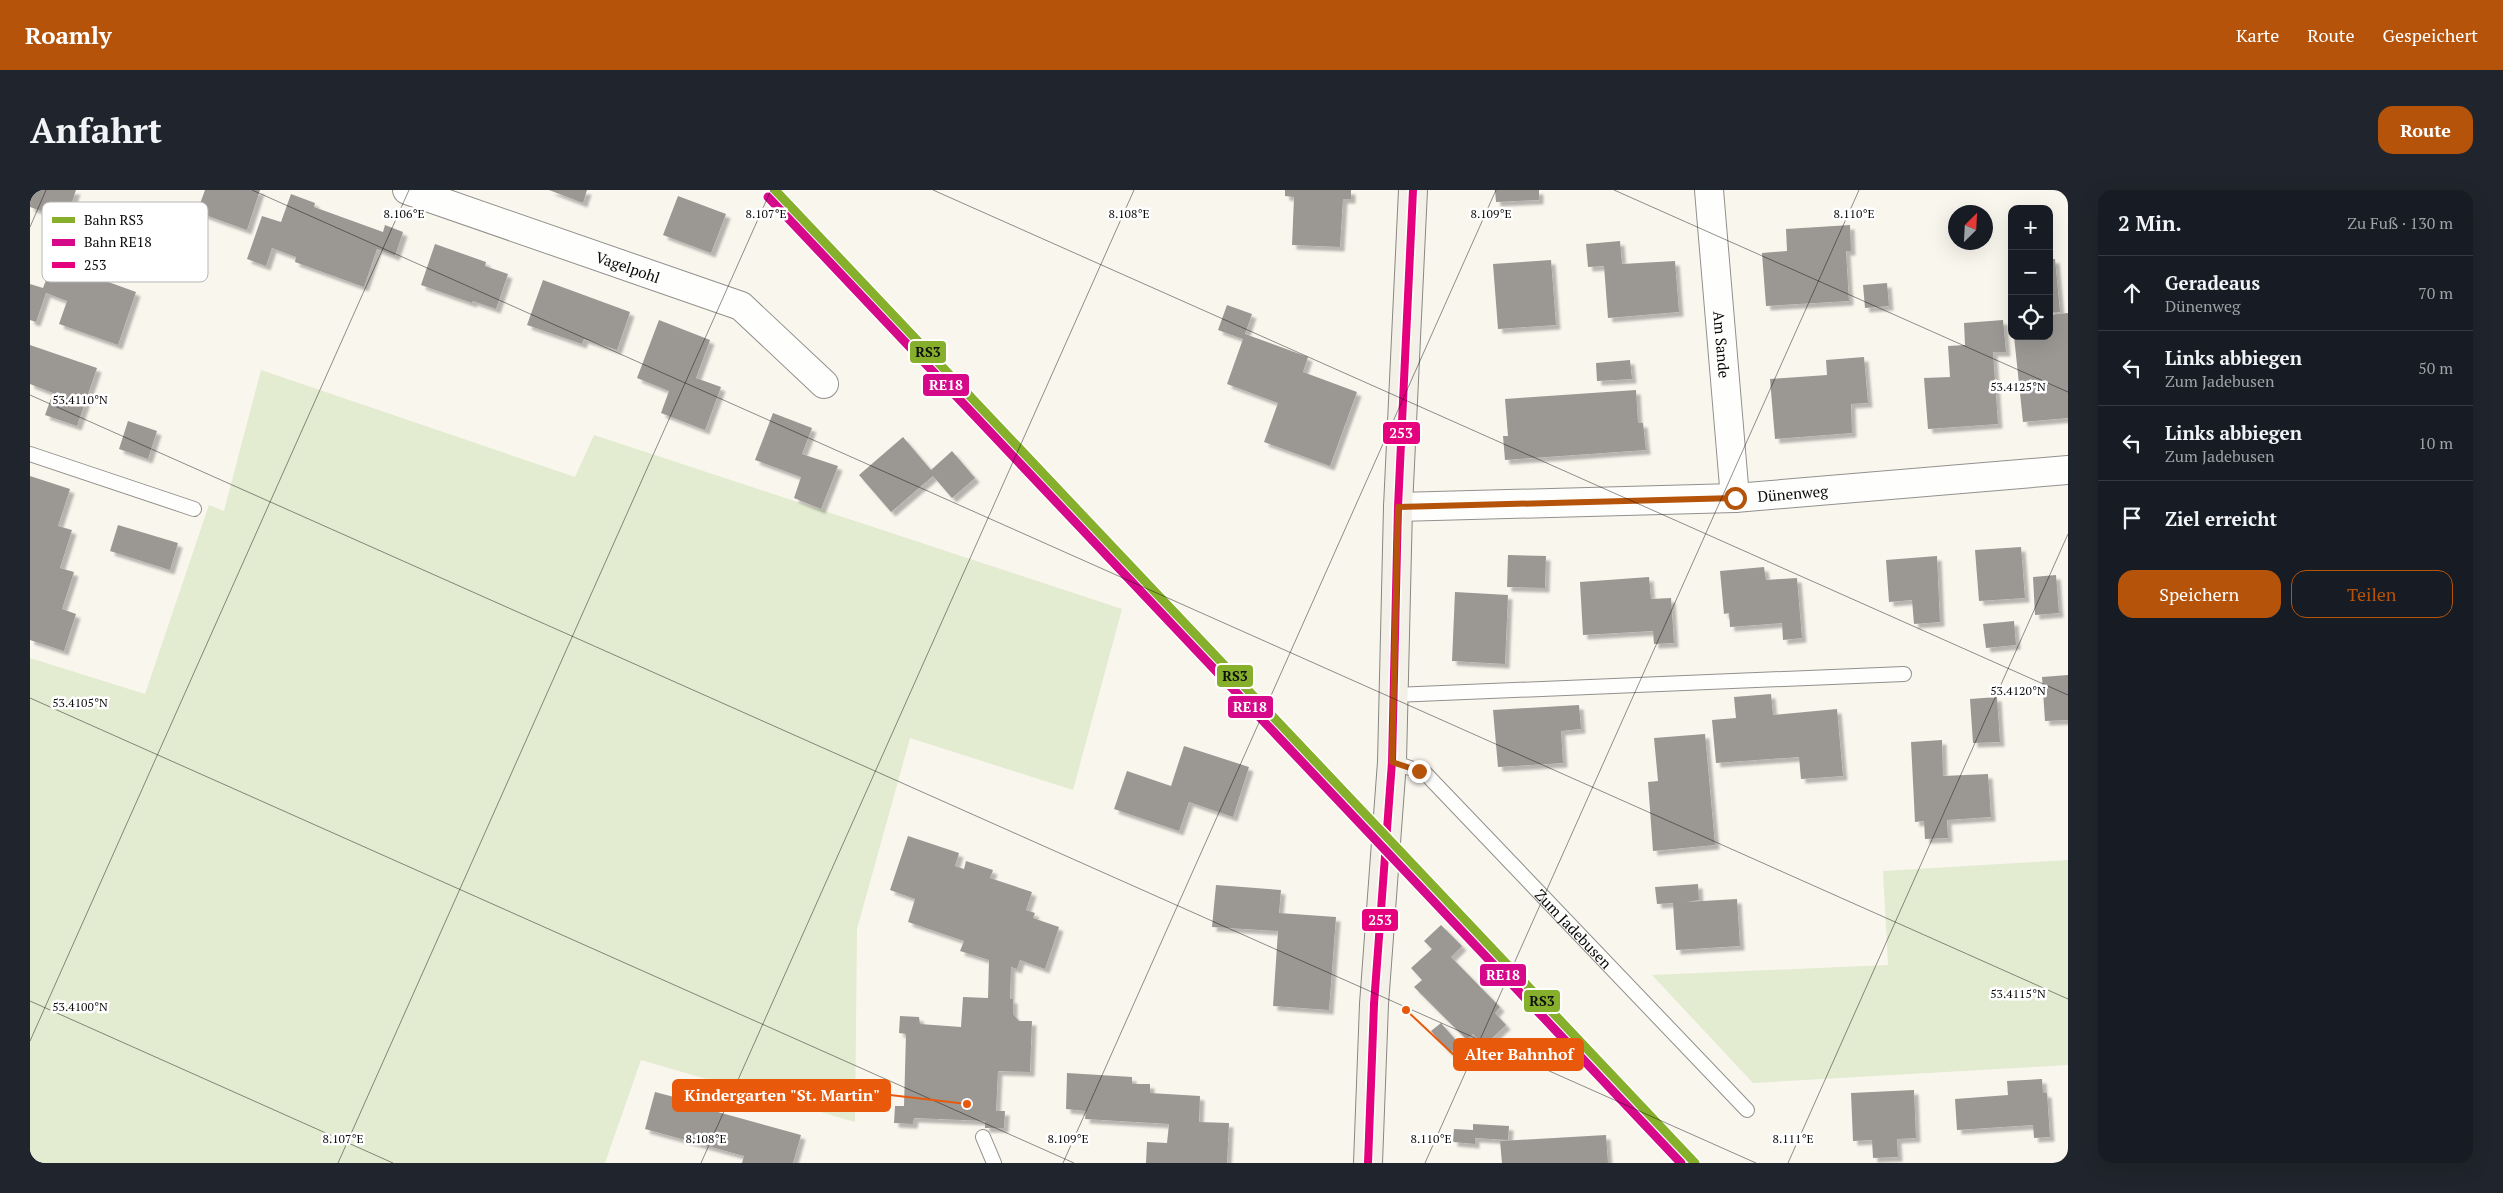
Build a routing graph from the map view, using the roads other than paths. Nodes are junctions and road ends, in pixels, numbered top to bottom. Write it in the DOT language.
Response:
graph roads {
  1 [pos="407,190"];
  2 [pos="1413,190"];
  3 [pos="1709,190"];
  4 [pos="824,384"];
  5 [pos="30,454"];
  6 [pos="2068,470"];
  7 [pos="1735,498"];
  8 [pos="1398,507"];
  9 [pos="194,509"];
  10 [pos="1904,674"];
  11 [pos="1394,696"];
  12 [pos="1392,762"];
  13 [pos="1748,1110"];
  14 [pos="983,1137"];
  15 [pos="994,1163"];
  16 [pos="1368,1163"];
  1 -- 4 [label="street, Vagelpohl"];
  2 -- 8 [label="street"];
  3 -- 7 [label="street, Am Sande"];
  5 -- 9 [label="lane"];
  6 -- 7 [label="street, Dünenweg"];
  7 -- 8 [label="street, Dünenweg"];
  8 -- 11 [label="street"];
  10 -- 11 [label="lane"];
  11 -- 12 [label="street"];
  12 -- 13 [label="lane, Zum Jadebusen"];
  12 -- 16 [label="street"];
  14 -- 15 [label="lane"];
}
